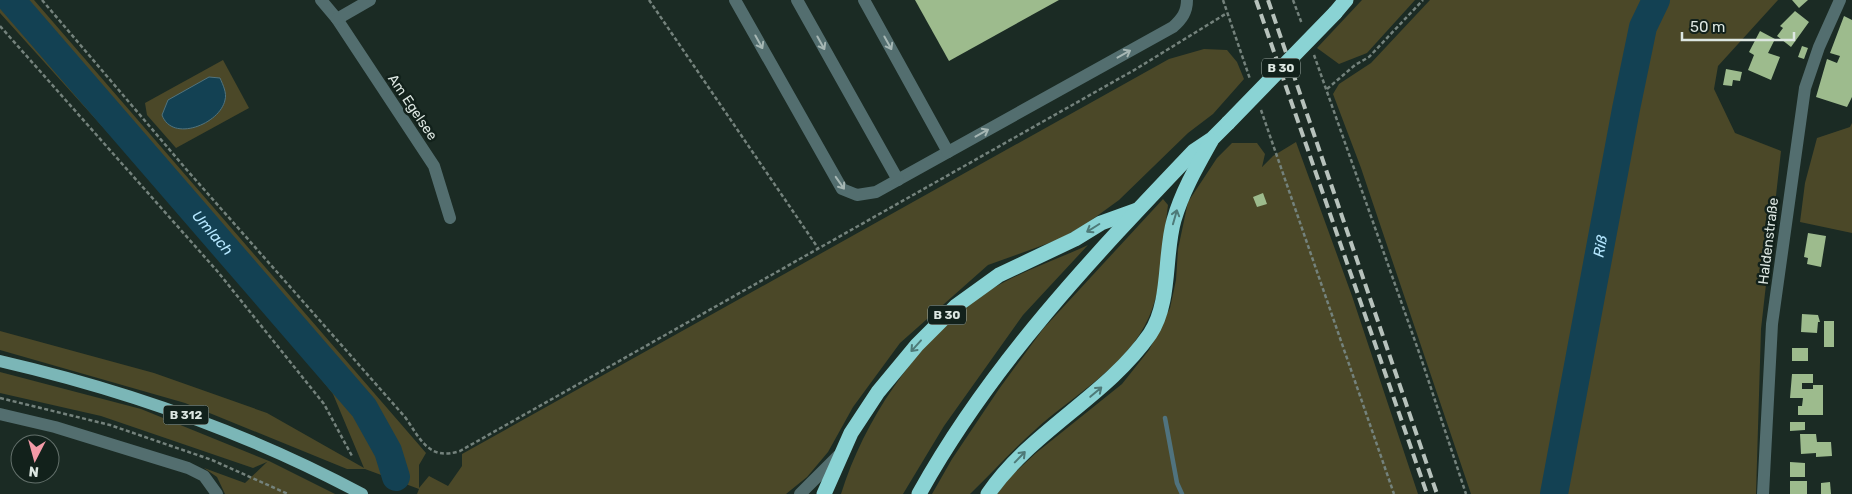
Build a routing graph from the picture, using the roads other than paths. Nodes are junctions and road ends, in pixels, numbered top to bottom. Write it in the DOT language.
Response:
graph roads {
  1 [pos="321,0"];
  2 [pos="370,0"];
  3 [pos="737,0"];
  4 [pos="797,0"];
  5 [pos="864,0"];
  6 [pos="1187,0"];
  7 [pos="1346,0"];
  8 [pos="1840,0"];
  9 [pos="336,19"];
  10 [pos="1212,139"];
  11 [pos="948,152"];
  12 [pos="898,180"];
  13 [pos="1138,210"];
  14 [pos="450,218"];
  15 [pos="0,361"];
  16 [pos="0,414"];
  17 [pos="840,454"];
  18 [pos="217,494"];
  19 [pos="362,494"];
  20 [pos="800,494"];
  21 [pos="824,494"];
  22 [pos="831,494"];
  23 [pos="919,494"];
  24 [pos="988,494"];
  25 [pos="1763,494"];
  1 -- 9 [label="street, Am Egelsee"];
  2 -- 9 [label="street"];
  3 -- 12 [label="street, one-way"];
  4 -- 12 [label="street, one-way"];
  5 -- 11 [label="street, one-way"];
  11 -- 6 [label="street, one-way"];
  7 -- 10 [label="highway, B 30, bridge"];
  8 -- 25 [label="street, Haldenstraße"];
  9 -- 14 [label="street, Am Egelsee"];
  10 -- 13 [label="highway, B 30"];
  24 -- 10 [label="highway, B 30, one-way"];
  11 -- 12 [label="street"];
  13 -- 17 [label="highway, B 30, one-way"];
  13 -- 23 [label="highway, B 30"];
  15 -- 19 [label="main road, B 312"];
  16 -- 18 [label="street"];
  17 -- 20 [label="street"];
  17 -- 21 [label="highway, B 30"];
  17 -- 22 [label="street"];
}
